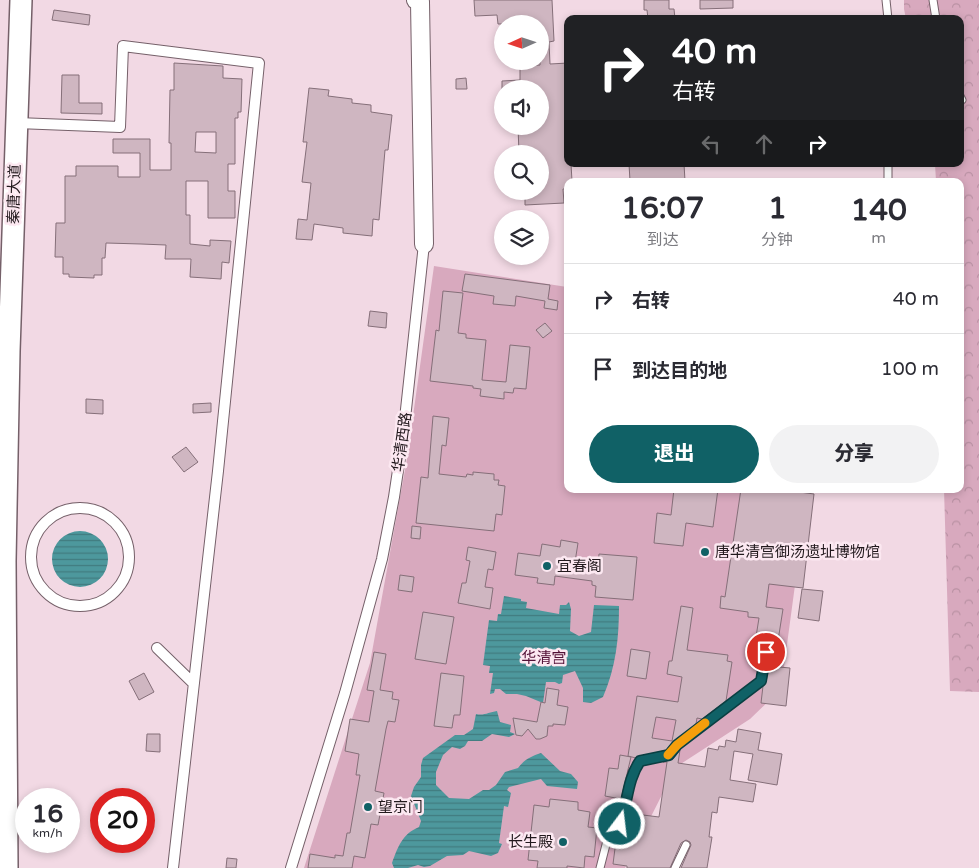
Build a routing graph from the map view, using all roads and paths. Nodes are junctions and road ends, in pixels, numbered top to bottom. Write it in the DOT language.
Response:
graph roads {
  1 [pos="21,0"];
  2 [pos="886,0"];
  3 [pos="933,0"];
  4 [pos="418,1"];
  5 [pos="888,15"];
  6 [pos="935,15"];
  7 [pos="17,123"];
  8 [pos="424,244"];
  9 [pos="75,508"];
  10 [pos="157,648"];
  11 [pos="766,652"];
  12 [pos="193,683"];
  13 [pos="686,845"];
  14 [pos="7,868"];
  15 [pos="173,868"];
  16 [pos="291,868"];
  17 [pos="600,868"];
  18 [pos="675,868"];
  1 -- 7 [label="main road, 秦唐大道"];
  2 -- 5 [label="lane"];
  3 -- 6 [label="lane"];
  4 -- 8 [label="street, 华清西路"];
  7 -- 12 [label="street"];
  7 -- 14 [label="main road, 秦唐大道"];
  8 -- 16 [label="street, 华清西路"];
  9 -- 9 [label="street"];
  10 -- 12 [label="street"];
  11 -- 17 [label="lane"];
  12 -- 15 [label="street"];
  13 -- 18 [label="lane"];
}
